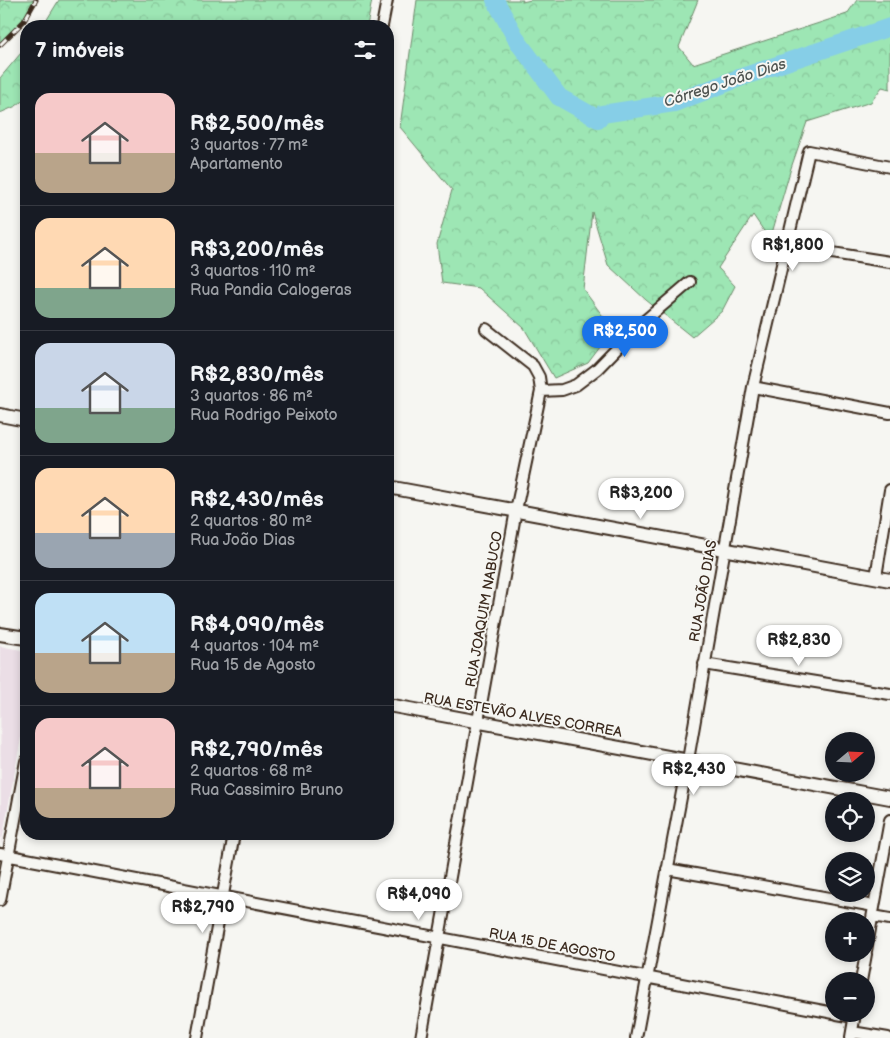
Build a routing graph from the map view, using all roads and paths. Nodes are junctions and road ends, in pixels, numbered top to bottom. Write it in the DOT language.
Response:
graph roads {
  1 [pos="387,0"];
  2 [pos="383,20"];
  3 [pos="890,167"];
  4 [pos="786,246"];
  5 [pos="890,262"];
  6 [pos="690,282"];
  7 [pos="486,329"];
  8 [pos="753,387"];
  9 [pos="541,391"];
  10 [pos="890,413"];
  11 [pos="0,415"];
  12 [pos="20,419"];
  13 [pos="394,488"];
  14 [pos="890,490"];
  15 [pos="516,510"];
  16 [pos="724,549"];
  17 [pos="876,577"];
  18 [pos="890,580"];
  19 [pos="0,634"];
  20 [pos="20,637"];
  21 [pos="704,664"];
  22 [pos="890,694"];
  23 [pos="394,706"];
  24 [pos="478,722"];
  25 [pos="688,760"];
  26 [pos="20,787"];
  27 [pos="890,798"];
  28 [pos="890,820"];
  29 [pos="233,840"];
  30 [pos="4,855"];
  31 [pos="667,870"];
  32 [pos="222,896"];
  33 [pos="0,900"];
  34 [pos="873,911"];
  35 [pos="890,919"];
  36 [pos="439,938"];
  37 [pos="647,978"];
  38 [pos="825,1011"];
  39 [pos="854,1022"];
  40 [pos="851,1035"];
  41 [pos="197,1038"];
  42 [pos="421,1038"];
  43 [pos="636,1038"];
  44 [pos="888,1038"];
  1 -- 2 [label="street"];
  3 -- 4 [label="street, RUA JOÃO DIAS"];
  4 -- 5 [label="street"];
  4 -- 8 [label="street, RUA JOÃO DIAS"];
  6 -- 9 [label="street"];
  7 -- 9 [label="street"];
  8 -- 10 [label="street"];
  8 -- 16 [label="street, RUA JOÃO DIAS"];
  9 -- 15 [label="street, RUA JOAQUIM NABUCO"];
  11 -- 12 [label="main road"];
  13 -- 15 [label="main road"];
  14 -- 17 [label="street"];
  15 -- 16 [label="main road"];
  15 -- 24 [label="street, RUA JOAQUIM NABUCO"];
  16 -- 17 [label="main road"];
  16 -- 21 [label="street, RUA JOÃO DIAS"];
  17 -- 18 [label="main road"];
  19 -- 20 [label="main road"];
  21 -- 22 [label="street"];
  21 -- 25 [label="street, RUA JOÃO DIAS"];
  23 -- 24 [label="main road, RUA ESTEVÃO ALVES CORREA"];
  24 -- 25 [label="main road, RUA ESTEVÃO ALVES CORREA"];
  24 -- 36 [label="street, RUA JOAQUIM NABUCO"];
  25 -- 27 [label="main road, RUA ESTEVÃO ALVES CORREA"];
  25 -- 31 [label="street, RUA JOÃO DIAS"];
  26 -- 30 [label="street"];
  28 -- 34 [label="street"];
  29 -- 32 [label="street"];
  30 -- 32 [label="street, RUA 15 DE AGOSTO"];
  30 -- 33 [label="street"];
  31 -- 34 [label="street"];
  31 -- 37 [label="street, RUA JOÃO DIAS"];
  32 -- 36 [label="street, RUA 15 DE AGOSTO"];
  32 -- 41 [label="street"];
  34 -- 35 [label="street"];
  36 -- 37 [label="street, RUA 15 DE AGOSTO"];
  36 -- 42 [label="street, RUA JOAQUIM NABUCO"];
  37 -- 38 [label="street, RUA 15 DE AGOSTO"];
  37 -- 43 [label="street, RUA JOÃO DIAS"];
  39 -- 40 [label="street"];
  40 -- 44 [label="street"];
}
